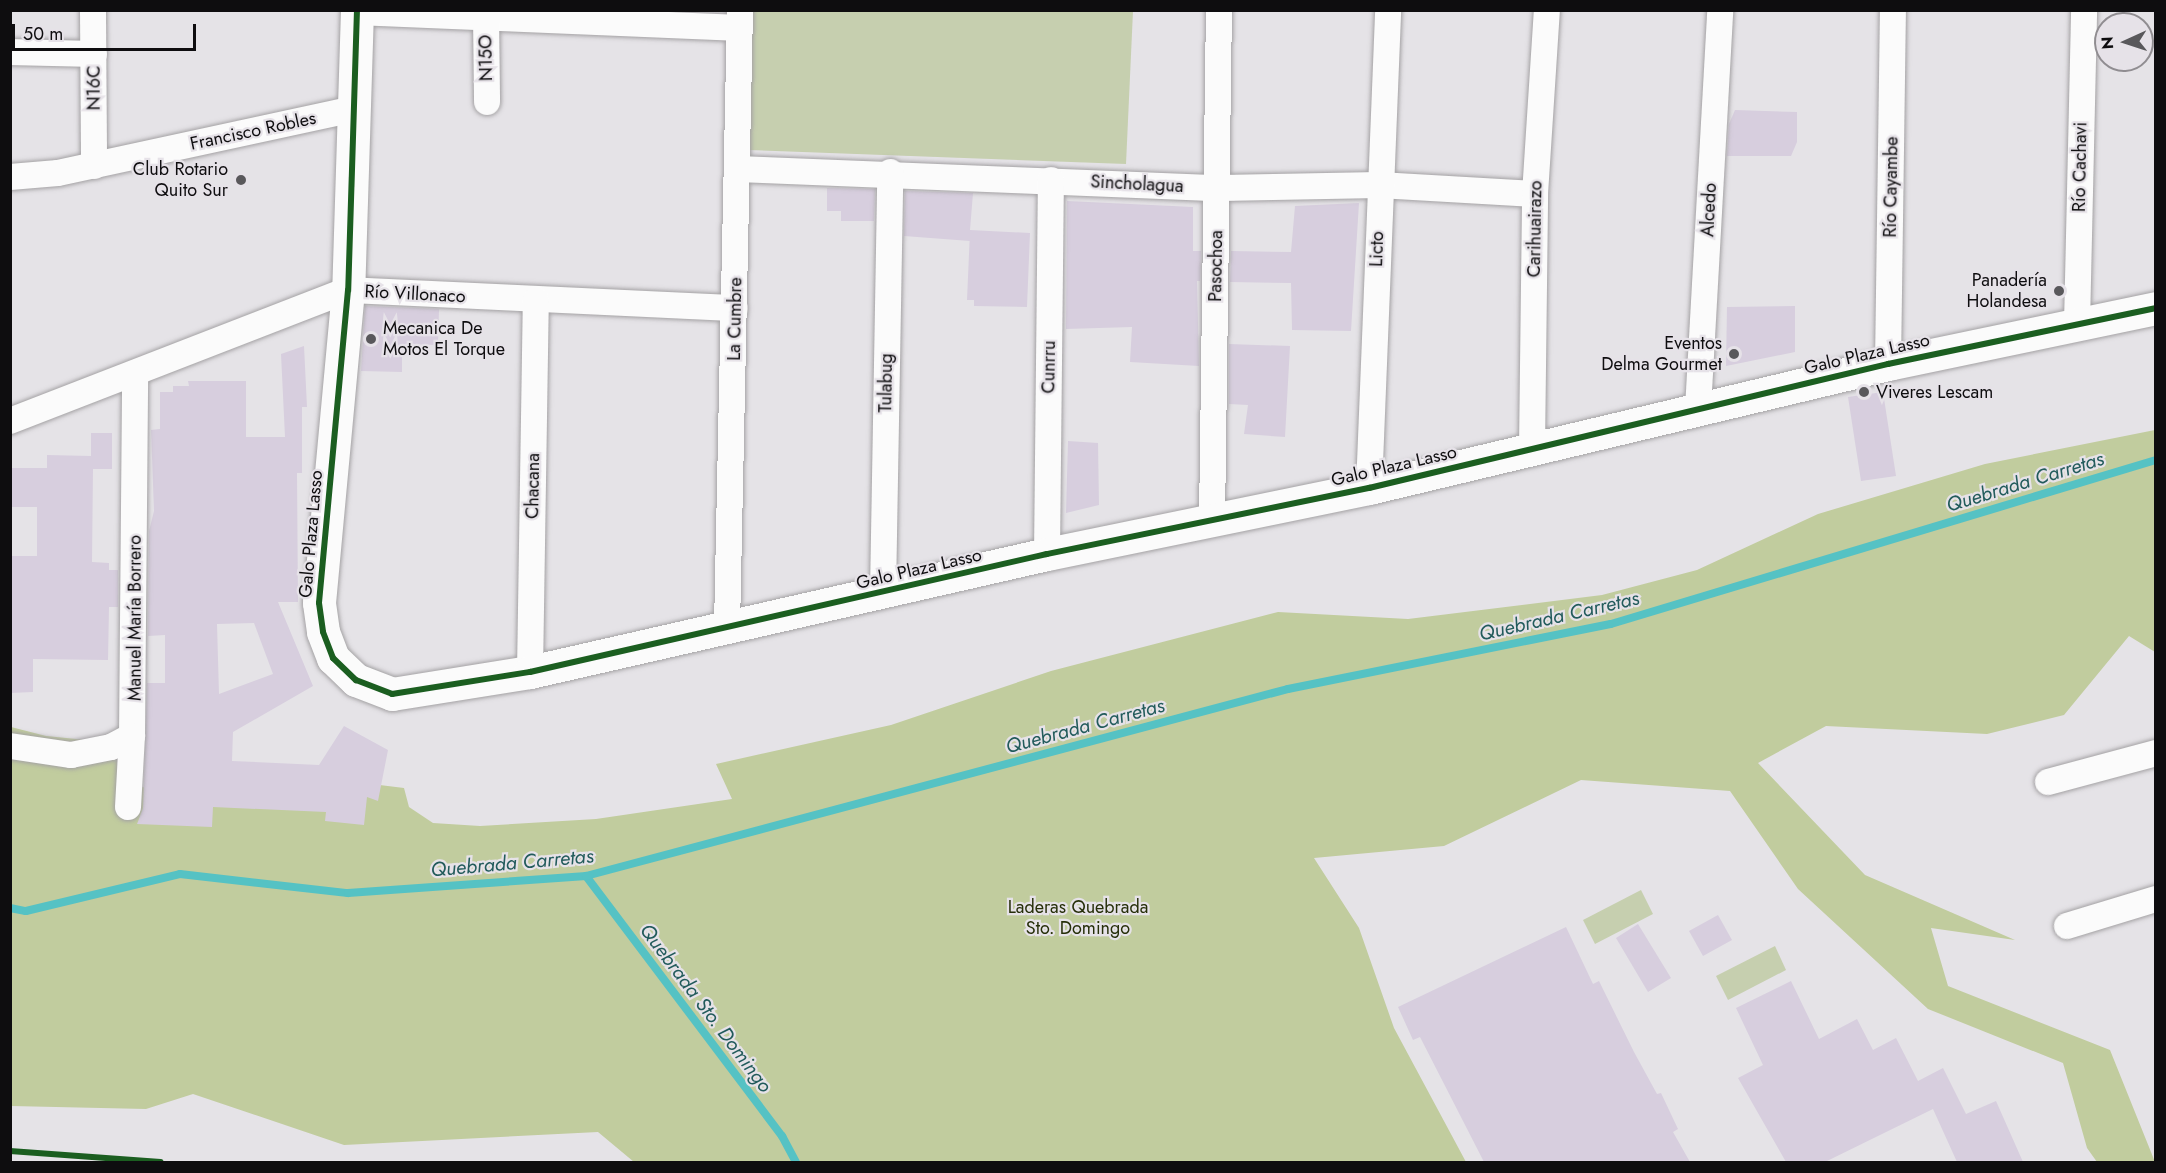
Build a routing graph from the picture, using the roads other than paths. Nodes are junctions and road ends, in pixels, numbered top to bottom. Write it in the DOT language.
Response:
graph roads {
  1 [pos="93,10"];
  2 [pos="1219,10"];
  3 [pos="1389,10"];
  4 [pos="1547,10"];
  5 [pos="1720,10"];
  6 [pos="1893,10"];
  7 [pos="2084,10"];
  8 [pos="357,11"];
  9 [pos="486,15"];
  10 [pos="740,19"];
  11 [pos="10,52"];
  12 [pos="94,54"];
  13 [pos="486,102"];
  14 [pos="354,109"];
  15 [pos="94,166"];
  16 [pos="738,169"];
  17 [pos="890,172"];
  18 [pos="10,177"];
  19 [pos="1052,180"];
  20 [pos="1379,185"];
  21 [pos="1218,188"];
  22 [pos="1535,194"];
  23 [pos="348,290"];
  24 [pos="536,300"];
  25 [pos="735,308"];
  26 [pos="2156,308"];
  27 [pos="2077,324"];
  28 [pos="1888,364"];
  29 [pos="135,373"];
  30 [pos="1698,409"];
  31 [pos="10,421"];
  32 [pos="1532,449"];
  33 [pos="1370,488"];
  34 [pos="1212,521"];
  35 [pos="1047,554"];
  36 [pos="883,593"];
  37 [pos="727,627"];
  38 [pos="530,672"];
  39 [pos="132,736"];
  40 [pos="10,746"];
  41 [pos="2156,753"];
  42 [pos="2048,782"];
  43 [pos="128,807"];
  44 [pos="2156,898"];
  45 [pos="2067,926"];
  1 -- 12 [label="street, N16C"];
  2 -- 21 [label="street, Pasochoa"];
  3 -- 20 [label="street, Licto"];
  4 -- 22 [label="street, Carihuairazo"];
  5 -- 30 [label="street, Alcedo"];
  6 -- 28 [label="street, Río Cayambe"];
  7 -- 27 [label="street, Río Cachavi"];
  8 -- 9 [label="street"];
  8 -- 14 [label="street, Galo Plaza Lasso"];
  9 -- 10 [label="street"];
  9 -- 13 [label="street, N15O"];
  10 -- 16 [label="street, La Cumbre"];
  11 -- 12 [label="street"];
  12 -- 15 [label="street, N16C"];
  14 -- 15 [label="street, Francisco Robles"];
  14 -- 23 [label="street, Galo Plaza Lasso"];
  15 -- 18 [label="street, Francisco Robles"];
  16 -- 17 [label="street, Sincholagua"];
  16 -- 25 [label="street, La Cumbre"];
  17 -- 19 [label="street, Sincholagua"];
  17 -- 36 [label="street, Tulabug"];
  19 -- 21 [label="street, Sincholagua"];
  19 -- 35 [label="street, Cunrru"];
  20 -- 21 [label="street, Sincholagua"];
  20 -- 22 [label="street, Sincholagua"];
  20 -- 33 [label="street, Licto"];
  21 -- 34 [label="street, Pasochoa"];
  22 -- 32 [label="street, Carihuairazo"];
  23 -- 24 [label="street, Río Villonaco"];
  23 -- 29 [label="street, Río Villonaco"];
  23 -- 38 [label="street, Galo Plaza Lasso"];
  24 -- 25 [label="street, Río Villonaco"];
  24 -- 38 [label="street, Chacana"];
  25 -- 37 [label="street, La Cumbre"];
  26 -- 27 [label="street, Galo Plaza Lasso"];
  27 -- 28 [label="street, Galo Plaza Lasso"];
  28 -- 30 [label="street, Galo Plaza Lasso"];
  29 -- 31 [label="street, Río Villonaco"];
  29 -- 39 [label="street, Manuel María Borrero"];
  30 -- 32 [label="street, Galo Plaza Lasso"];
  32 -- 33 [label="street, Galo Plaza Lasso"];
  33 -- 34 [label="street, Galo Plaza Lasso"];
  34 -- 35 [label="street, Galo Plaza Lasso"];
  35 -- 36 [label="street, Galo Plaza Lasso"];
  36 -- 37 [label="street, Galo Plaza Lasso"];
  37 -- 38 [label="street, Galo Plaza Lasso"];
  39 -- 40 [label="street"];
  39 -- 43 [label="street, Manuel María Borrero"];
  41 -- 42 [label="street"];
  44 -- 45 [label="street"];
}
